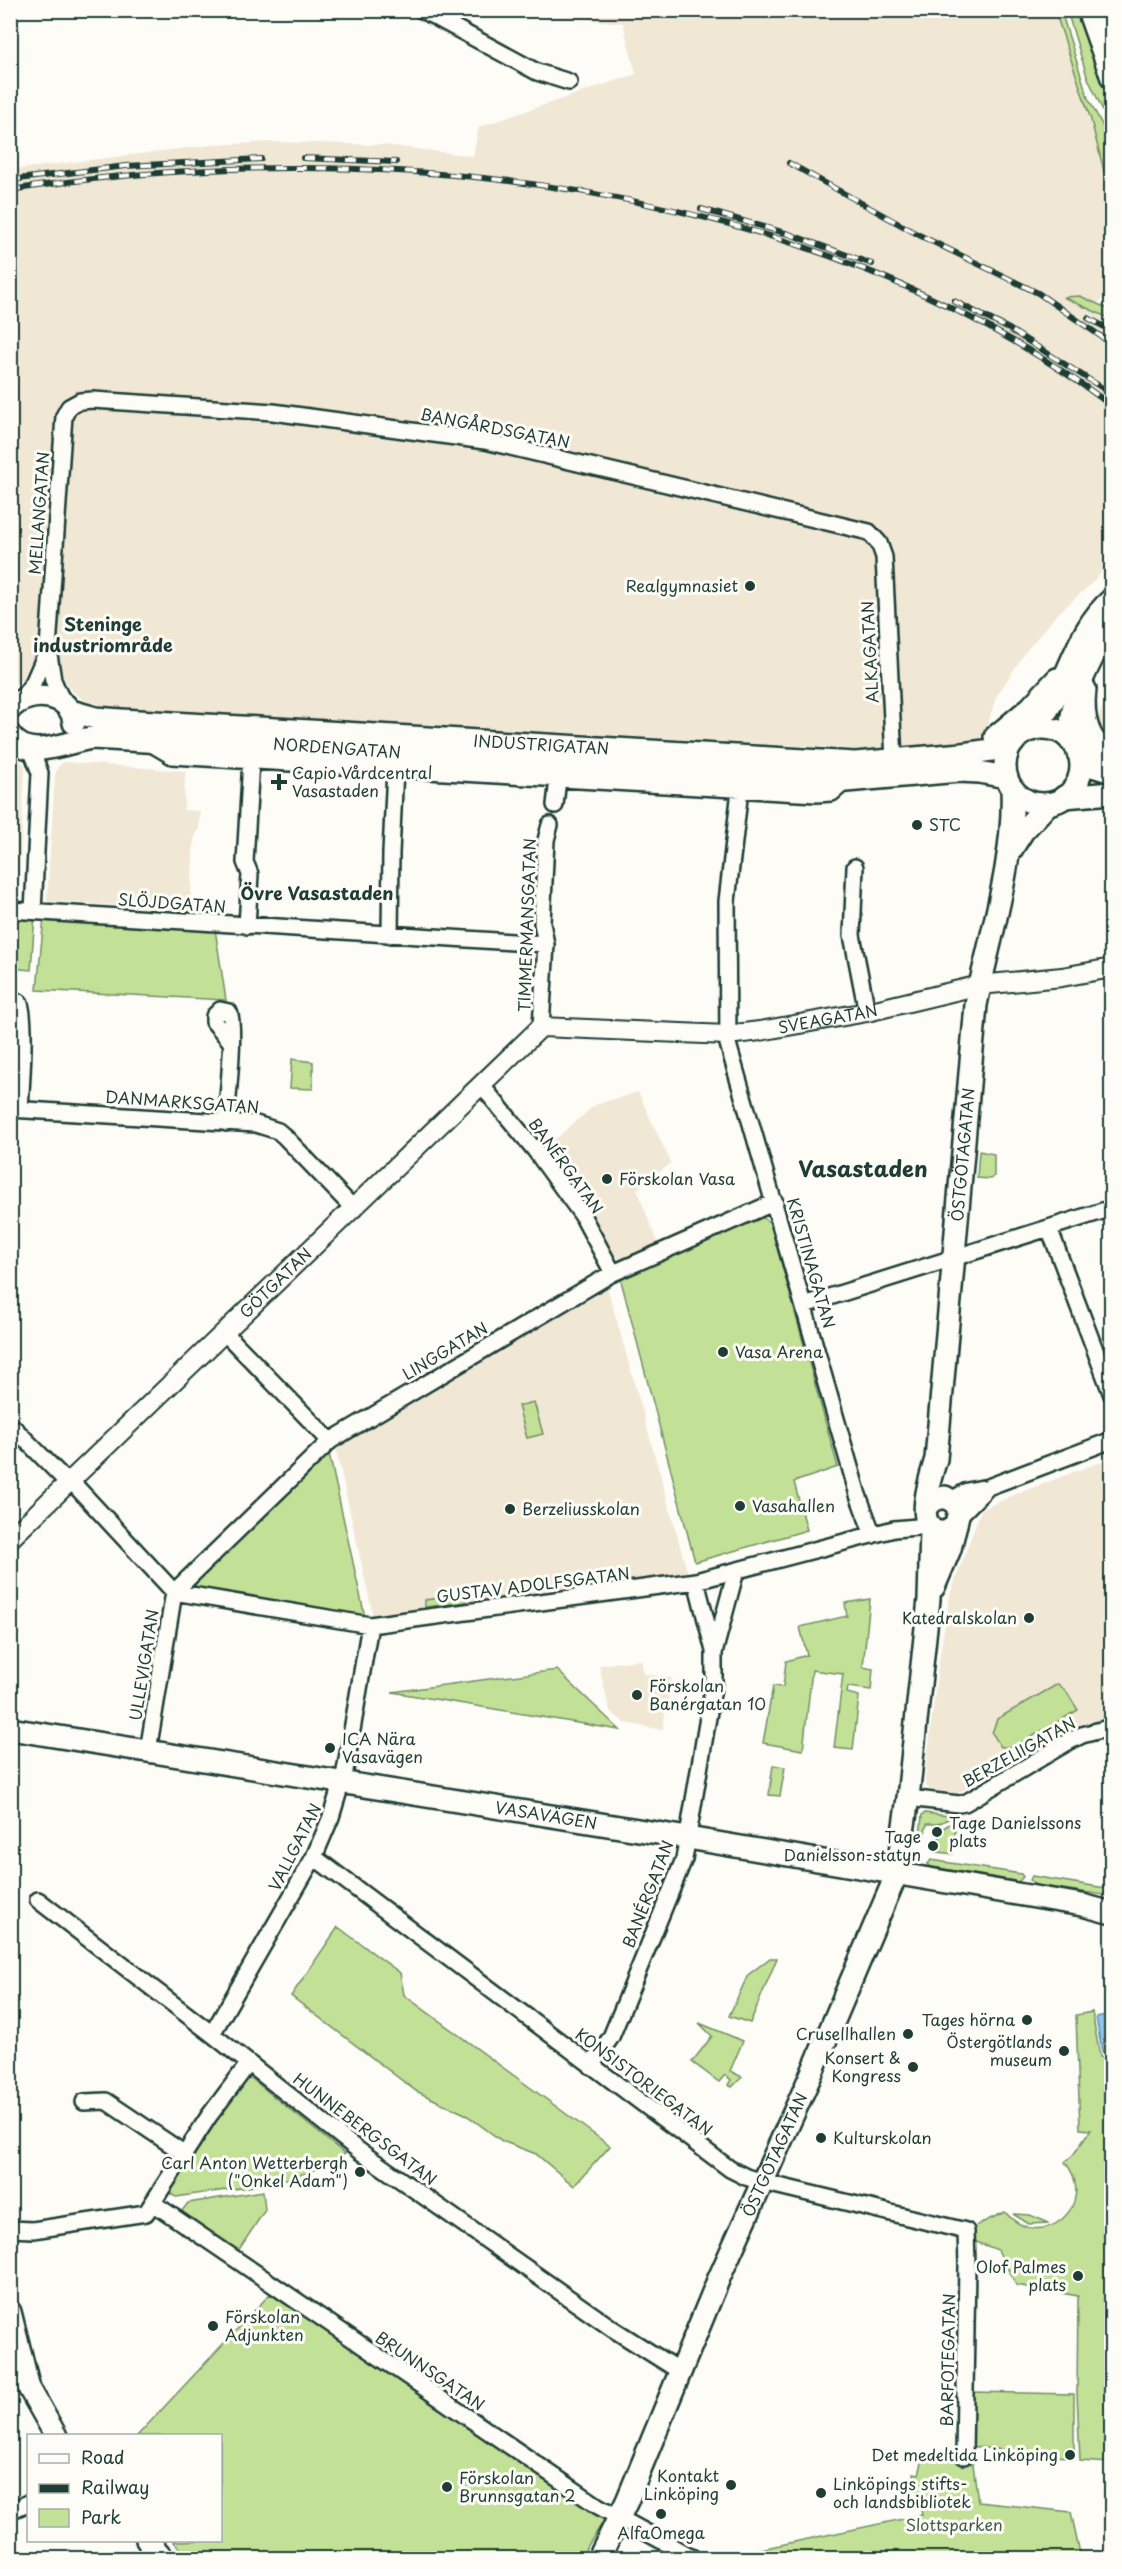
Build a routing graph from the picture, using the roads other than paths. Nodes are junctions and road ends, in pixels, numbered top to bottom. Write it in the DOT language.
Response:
graph roads {
  1 [pos="422,10"];
  2 [pos="1088,10"];
  3 [pos="1107,10"];
  4 [pos="1112,26"];
  5 [pos="1111,78"];
  6 [pos="569,82"];
  7 [pos="93,400"];
  8 [pos="879,543"];
  9 [pos="1112,599"];
  10 [pos="1112,621"];
  11 [pos="48,648"];
  12 [pos="1088,665"];
  13 [pos="1066,669"];
  14 [pos="14,704"];
  15 [pos="67,707"];
  16 [pos="1030,730"];
  17 [pos="14,739"];
  18 [pos="148,741"];
  19 [pos="1013,742"];
  20 [pos="61,746"];
  21 [pos="1074,747"];
  22 [pos="962,754"];
  23 [pos="1112,755"];
  24 [pos="251,760"];
  25 [pos="894,760"];
  26 [pos="395,769"];
  27 [pos="1112,772"];
  28 [pos="40,773"];
  29 [pos="558,779"];
  30 [pos="846,781"];
  31 [pos="1009,783"];
  32 [pos="740,790"];
  33 [pos="1112,794"];
  34 [pos="1056,800"];
  35 [pos="555,805"];
  36 [pos="550,825"];
  37 [pos="1010,853"];
  38 [pos="855,867"];
  39 [pos="10,910"];
  40 [pos="33,911"];
  41 [pos="247,926"];
  42 [pos="390,935"];
  43 [pos="546,944"];
  44 [pos="1112,968"];
  45 [pos="980,985"];
  46 [pos="10,1001"];
  47 [pos="867,1012"];
  48 [pos="16,1024"];
  49 [pos="541,1027"];
  50 [pos="727,1035"];
  51 [pos="231,1042"];
  52 [pos="482,1086"];
  53 [pos="15,1109"];
  54 [pos="226,1123"];
  55 [pos="775,1202"];
  56 [pos="1112,1208"];
  57 [pos="354,1209"];
  58 [pos="1049,1228"];
  59 [pos="954,1257"];
  60 [pos="614,1273"];
  61 [pos="804,1305"];
  62 [pos="225,1333"];
  63 [pos="1112,1395"];
  64 [pos="10,1424"];
  65 [pos="1112,1440"];
  66 [pos="330,1442"];
  67 [pos="936,1459"];
  68 [pos="70,1482"];
  69 [pos="954,1510"];
  70 [pos="928,1518"];
  71 [pos="873,1535"];
  72 [pos="10,1539"];
  73 [pos="736,1571"];
  74 [pos="696,1581"];
  75 [pos="174,1592"];
  76 [pos="929,1599"];
  77 [pos="370,1625"];
  78 [pos="714,1653"];
  79 [pos="1112,1727"];
  80 [pos="10,1729"];
  81 [pos="148,1751"];
  82 [pos="343,1782"];
  83 [pos="908,1798"];
  84 [pos="688,1838"];
  85 [pos="314,1857"];
  86 [pos="897,1873"];
  87 [pos="38,1900"];
  88 [pos="1082,1905"];
  89 [pos="1112,1905"];
  90 [pos="1112,1913"];
  91 [pos="212,2034"];
  92 [pos="249,2063"];
  93 [pos="591,2066"];
  94 [pos="84,2103"];
  95 [pos="184,2154"];
  96 [pos="762,2182"];
  97 [pos="153,2203"];
  98 [pos="10,2229"];
  99 [pos="967,2265"];
  100 [pos="10,2312"];
  101 [pos="16,2368"];
  102 [pos="681,2372"];
  103 [pos="55,2434"];
  104 [pos="964,2456"];
  105 [pos="27,2503"];
  106 [pos="10,2511"];
  107 [pos="619,2518"];
  108 [pos="599,2559"];
  109 [pos="693,2559"];
  1 -- 6 [label="street"];
  2 -- 5 [label="main road"];
  3 -- 4 [label="main road"];
  7 -- 8 [label="street, BANGÅRDSGATAN"];
  7 -- 11 [label="street, MELLANGATAN"];
  8 -- 25 [label="street, ALKAGATAN"];
  9 -- 13 [label="main road"];
  10 -- 12 [label="main road"];
  11 -- 14 [label="street, MELLANGATAN"];
  11 -- 15 [label="street, MELLANGATAN"];
  12 -- 21 [label="main road"];
  12 -- 23 [label="main road"];
  13 -- 16 [label="main road"];
  13 -- 22 [label="main road"];
  14 -- 15 [label="main road, INDUSTRIGATAN"];
  15 -- 20 [label="main road"];
  15 -- 25 [label="main road, INDUSTRIGATAN"];
  16 -- 19 [label="main road"];
  16 -- 21 [label="main road"];
  17 -- 20 [label="main road, INDUSTRIGATAN"];
  17 -- 28 [label="street"];
  18 -- 20 [label="main road, INDUSTRIGATAN"];
  18 -- 24 [label="street, NORDENGATAN"];
  18 -- 30 [label="main road, INDUSTRIGATAN"];
  19 -- 22 [label="main road, INDUSTRIGATAN"];
  19 -- 31 [label="main road"];
  20 -- 28 [label="street"];
  21 -- 27 [label="main road"];
  21 -- 34 [label="main road"];
  22 -- 25 [label="main road, INDUSTRIGATAN"];
  24 -- 26 [label="street, NORDENGATAN"];
  24 -- 41 [label="street"];
  26 -- 29 [label="street, NORDENGATAN"];
  26 -- 42 [label="street"];
  28 -- 40 [label="street"];
  29 -- 32 [label="street, NORDENGATAN"];
  29 -- 35 [label="street"];
  30 -- 31 [label="main road, INDUSTRIGATAN"];
  30 -- 32 [label="street, NORDENGATAN"];
  31 -- 34 [label="main road"];
  31 -- 37 [label="main road, ÖSTGÖTAGATAN"];
  32 -- 50 [label="street, KRISTINAGATAN"];
  33 -- 34 [label="main road"];
  34 -- 37 [label="main road, ÖSTGÖTAGATAN"];
  36 -- 43 [label="street, TIMMERMANSGATAN"];
  37 -- 45 [label="main road, ÖSTGÖTAGATAN"];
  38 -- 47 [label="street"];
  39 -- 40 [label="street, SLÖJDGATAN"];
  40 -- 41 [label="street, SLÖJDGATAN"];
  41 -- 42 [label="street, SLÖJDGATAN"];
  42 -- 43 [label="street, SLÖJDGATAN"];
  43 -- 49 [label="street, TIMMERMANSGATAN"];
  44 -- 45 [label="street, SVEAGATAN"];
  45 -- 47 [label="street, SVEAGATAN"];
  45 -- 59 [label="main road, ÖSTGÖTAGATAN"];
  46 -- 48 [label="street"];
  47 -- 50 [label="street, SVEAGATAN"];
  48 -- 53 [label="street"];
  49 -- 50 [label="street, SVEAGATAN"];
  49 -- 52 [label="street, GÖTGATAN"];
  50 -- 55 [label="street, KRISTINAGATAN"];
  51 -- 54 [label="street"];
  52 -- 57 [label="street, GÖTGATAN"];
  52 -- 60 [label="street, BANÉRGATAN"];
  53 -- 54 [label="street, DANMARKSGATAN"];
  54 -- 57 [label="street, DANMARKSGATAN"];
  55 -- 60 [label="street, LINGGATAN"];
  55 -- 61 [label="street, KRISTINAGATAN"];
  56 -- 58 [label="street"];
  57 -- 62 [label="street, GÖTGATAN"];
  58 -- 59 [label="street"];
  58 -- 63 [label="street"];
  59 -- 61 [label="street"];
  59 -- 67 [label="main road, ÖSTGÖTAGATAN"];
  60 -- 66 [label="street, LINGGATAN"];
  61 -- 71 [label="street, KRISTINAGATAN"];
  62 -- 66 [label="street"];
  62 -- 68 [label="street, GÖTGATAN"];
  64 -- 68 [label="street, ULLEVIGATAN"];
  65 -- 69 [label="street"];
  66 -- 75 [label="street, LINGGATAN"];
  67 -- 69 [label="main road, ÖSTGÖTAGATAN"];
  67 -- 70 [label="main road, ÖSTGÖTAGATAN"];
  68 -- 72 [label="street, GÖTGATAN"];
  68 -- 75 [label="street, ULLEVIGATAN"];
  69 -- 70 [label="main road"];
  69 -- 70 [label="main road"];
  69 -- 76 [label="main road, ÖSTGÖTAGATAN"];
  70 -- 71 [label="street, GUSTAV ADOLFSGATAN"];
  70 -- 76 [label="main road, ÖSTGÖTAGATAN"];
  71 -- 73 [label="street, GUSTAV ADOLFSGATAN"];
  73 -- 74 [label="street, GUSTAV ADOLFSGATAN"];
  73 -- 78 [label="street, BANÉRGATAN"];
  74 -- 77 [label="street, GUSTAV ADOLFSGATAN"];
  74 -- 78 [label="street, BANÉRGATAN"];
  75 -- 77 [label="street, GUSTAV ADOLFSGATAN"];
  75 -- 81 [label="street, ULLEVIGATAN"];
  76 -- 83 [label="main road, ÖSTGÖTAGATAN"];
  77 -- 82 [label="street, VALLGATAN"];
  78 -- 84 [label="street, BANÉRGATAN"];
  79 -- 83 [label="street, BERZELIIGATAN"];
  80 -- 81 [label="main road, VASAVÄGEN"];
  81 -- 82 [label="main road, VASAVÄGEN"];
  82 -- 84 [label="main road, VASAVÄGEN"];
  82 -- 85 [label="street, VALLGATAN"];
  83 -- 86 [label="main road, ÖSTGÖTAGATAN"];
  84 -- 86 [label="main road, VASAVÄGEN"];
  84 -- 93 [label="street, BANÉRGATAN"];
  85 -- 91 [label="street, VALLGATAN"];
  85 -- 93 [label="street, KONSISTORIEGATAN"];
  86 -- 88 [label="main road, VASAVÄGEN"];
  86 -- 96 [label="main road, ÖSTGÖTAGATAN"];
  87 -- 91 [label="street, HUNNEBERGSGATAN"];
  88 -- 89 [label="main road, VASAVÄGEN"];
  88 -- 90 [label="main road, VASAVÄGEN"];
  91 -- 92 [label="street, HUNNEBERGSGATAN"];
  92 -- 95 [label="street"];
  92 -- 102 [label="street, HUNNEBERGSGATAN"];
  93 -- 96 [label="street, KONSISTORIEGATAN"];
  94 -- 95 [label="street"];
  95 -- 97 [label="street"];
  96 -- 99 [label="street, KONSISTORIEGATAN"];
  96 -- 102 [label="main road, ÖSTGÖTAGATAN"];
  97 -- 98 [label="street"];
  97 -- 107 [label="street, BRUNNSGATAN"];
  99 -- 104 [label="street, BARFOTEGATAN"];
  100 -- 101 [label="main road"];
  101 -- 103 [label="main road"];
  102 -- 107 [label="main road, ÖSTGÖTAGATAN"];
  105 -- 106 [label="street"];
  107 -- 108 [label="main road, ÖSTGÖTAGATAN"];
  107 -- 109 [label="street, BRUNNSGATAN"];
}
